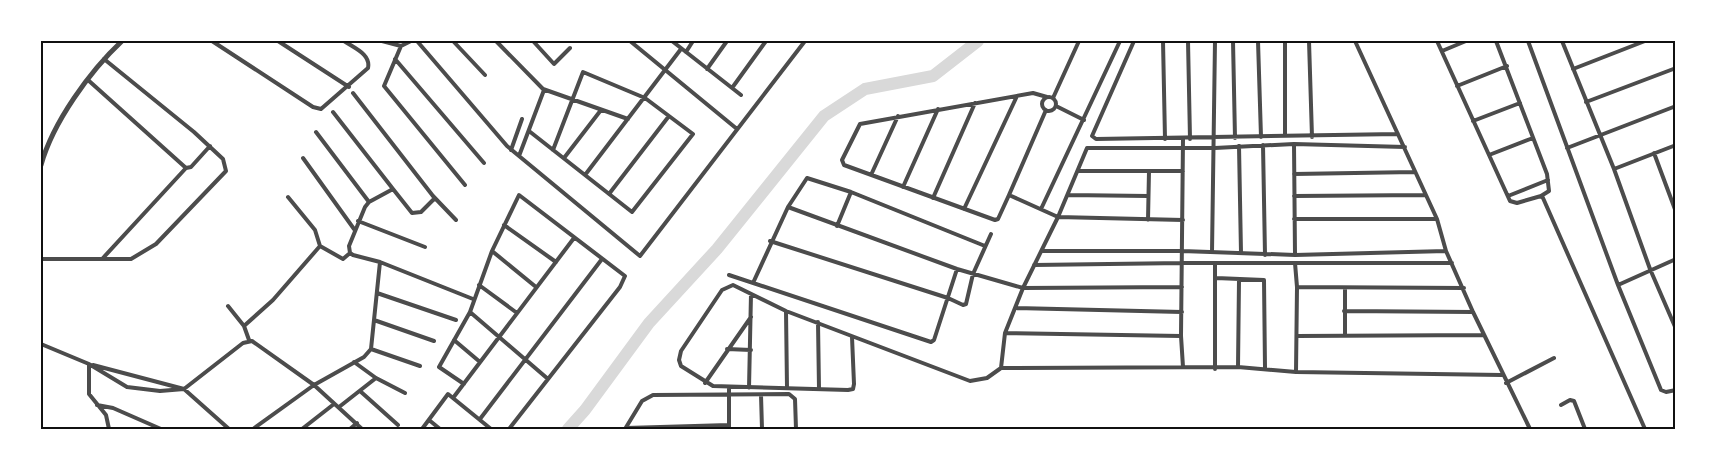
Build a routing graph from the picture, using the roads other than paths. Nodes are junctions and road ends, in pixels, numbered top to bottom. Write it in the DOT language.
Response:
graph roads {
  1 [pos="122,41"];
  2 [pos="212,41"];
  3 [pos="278,41"];
  4 [pos="344,41"];
  5 [pos="382,41"];
  6 [pos="411,41"];
  7 [pos="417,41"];
  8 [pos="453,41"];
  9 [pos="496,41"];
  10 [pos="533,41"];
  11 [pos="630,41"];
  12 [pos="672,41"];
  13 [pos="693,41"];
  14 [pos="727,41"];
  15 [pos="766,41"];
  16 [pos="805,41"];
  17 [pos="1079,41"];
  18 [pos="1120,41"];
  19 [pos="1134,41"];
  20 [pos="1163,41"];
  21 [pos="1188,41"];
  22 [pos="1215,41"];
  23 [pos="1233,41"];
  24 [pos="1258,41"];
  25 [pos="1284,41"];
  26 [pos="1309,41"];
  27 [pos="1355,41"];
  28 [pos="1437,41"];
  29 [pos="1466,41"];
  30 [pos="1496,41"];
  31 [pos="1528,41"];
  32 [pos="1562,41"];
  33 [pos="1645,41"];
  34 [pos="401,46"];
  35 [pos="570,48"];
  36 [pos="681,49"];
  37 [pos="1442,51"];
  38 [pos="686,52"];
  39 [pos="104,59"];
  40 [pos="395,59"];
  41 [pos="1507,66"];
  42 [pos="1676,68"];
  43 [pos="708,69"];
  44 [pos="1573,69"];
  45 [pos="664,70"];
  46 [pos="485,75"];
  47 [pos="88,80"];
  48 [pos="1457,86"];
  49 [pos="349,87"];
  50 [pos="732,88"];
  51 [pos="543,89"];
  52 [pos="354,93"];
  53 [pos="741,95"];
  54 [pos="1017,96"];
  55 [pos="1047,97"];
  56 [pos="645,98"];
  57 [pos="1053,98"];
  58 [pos="571,99"];
  59 [pos="1586,102"];
  60 [pos="975,103"];
  61 [pos="1520,103"];
  62 [pos="1056,106"];
  63 [pos="1676,106"];
  64 [pos="938,109"];
  65 [pos="601,110"];
  66 [pos="1046,110"];
  67 [pos="333,112"];
  68 [pos="668,116"];
  69 [pos="898,116"];
  70 [pos="522,119"];
  71 [pos="628,119"];
  72 [pos="1084,120"];
  73 [pos="1473,121"];
  74 [pos="737,129"];
  75 [pos="529,131"];
  76 [pos="316,132"];
  77 [pos="1398,134"];
  78 [pos="1599,135"];
  79 [pos="1285,136"];
  80 [pos="1261,137"];
  81 [pos="1312,137"];
  82 [pos="1214,138"];
  83 [pos="1235,138"];
  84 [pos="1533,138"];
  85 [pos="1165,139"];
  86 [pos="1183,139"];
  87 [pos="1190,139"];
  88 [pos="1264,144"];
  89 [pos="1294,144"];
  90 [pos="1676,145"];
  91 [pos="210,146"];
  92 [pos="1239,146"];
  93 [pos="1405,147"];
  94 [pos="1183,148"];
  95 [pos="1215,148"];
  96 [pos="1567,148"];
  97 [pos="511,150"];
  98 [pos="553,150"];
  99 [pos="1654,153"];
  100 [pos="519,156"];
  101 [pos="1489,156"];
  102 [pos="303,158"];
  103 [pos="564,158"];
  104 [pos="484,163"];
  105 [pos="41,165"];
  106 [pos="186,168"];
  107 [pos="1614,169"];
  108 [pos="1078,171"];
  109 [pos="1149,171"];
  110 [pos="1183,171"];
  111 [pos="1415,172"];
  112 [pos="871,174"];
  113 [pos="1294,174"];
  114 [pos="585,175"];
  115 [pos="1548,180"];
  116 [pos="465,185"];
  117 [pos="903,186"];
  118 [pos="394,189"];
  119 [pos="851,192"];
  120 [pos="609,194"];
  121 [pos="1009,195"];
  122 [pos="1068,195"];
  123 [pos="1425,195"];
  124 [pos="288,196"];
  125 [pos="1148,196"];
  126 [pos="1294,196"];
  127 [pos="1508,196"];
  128 [pos="1541,196"];
  129 [pos="435,198"];
  130 [pos="933,198"];
  131 [pos="370,202"];
  132 [pos="788,207"];
  133 [pos="964,209"];
  134 [pos="1042,210"];
  135 [pos="1676,212"];
  136 [pos="1058,217"];
  137 [pos="1437,218"];
  138 [pos="1294,219"];
  139 [pos="456,220"];
  140 [pos="1148,220"];
  141 [pos="1183,220"];
  142 [pos="358,221"];
  143 [pos="504,225"];
  144 [pos="837,226"];
  145 [pos="354,229"];
  146 [pos="991,234"];
  147 [pos="574,238"];
  148 [pos="770,241"];
  149 [pos="320,246"];
  150 [pos="985,246"];
  151 [pos="426,247"];
  152 [pos="492,251"];
  153 [pos="1042,251"];
  154 [pos="1182,251"];
  155 [pos="1446,251"];
  156 [pos="1212,252"];
  157 [pos="350,253"];
  158 [pos="1241,253"];
  159 [pos="1265,255"];
  160 [pos="1295,255"];
  161 [pos="103,258"];
  162 [pos="41,259"];
  163 [pos="602,259"];
  164 [pos="1676,259"];
  165 [pos="380,262"];
  166 [pos="556,262"];
  167 [pos="1182,263"];
  168 [pos="1215,263"];
  169 [pos="1295,263"];
  170 [pos="1452,263"];
  171 [pos="1034,265"];
  172 [pos="957,269"];
  173 [pos="1650,270"];
  174 [pos="973,274"];
  175 [pos="729,275"];
  176 [pos="1216,278"];
  177 [pos="1239,280"];
  178 [pos="753,283"];
  179 [pos="479,285"];
  180 [pos="1618,285"];
  181 [pos="536,287"];
  182 [pos="1297,287"];
  183 [pos="1023,288"];
  184 [pos="1182,288"];
  185 [pos="1464,288"];
  186 [pos="1345,289"];
  187 [pos="377,293"];
  188 [pos="752,294"];
  189 [pos="948,298"];
  190 [pos="473,299"];
  191 [pos="228,306"];
  192 [pos="1016,308"];
  193 [pos="1344,310"];
  194 [pos="786,311"];
  195 [pos="470,312"];
  196 [pos="1182,312"];
  197 [pos="1473,312"];
  198 [pos="517,313"];
  199 [pos="751,317"];
  200 [pos="374,320"];
  201 [pos="456,320"];
  202 [pos="818,322"];
  203 [pos="244,326"];
  204 [pos="1676,329"];
  205 [pos="1005,333"];
  206 [pos="1484,335"];
  207 [pos="1181,336"];
  208 [pos="1298,336"];
  209 [pos="1345,336"];
  210 [pos="499,337"];
  211 [pos="852,337"];
  212 [pos="249,340"];
  213 [pos="454,340"];
  214 [pos="434,341"];
  215 [pos="41,344"];
  216 [pos="371,349"];
  217 [pos="727,349"];
  218 [pos="751,350"];
  219 [pos="1554,358"];
  220 [pos="525,359"];
  221 [pos="354,362"];
  222 [pos="480,362"];
  223 [pos="89,364"];
  224 [pos="420,366"];
  225 [pos="1183,367"];
  226 [pos="1238,367"];
  227 [pos="1001,368"];
  228 [pos="1265,368"];
  229 [pos="1215,369"];
  230 [pos="1296,372"];
  231 [pos="1502,375"];
  232 [pos="376,378"];
  233 [pos="548,379"];
  234 [pos="705,382"];
  235 [pos="1506,383"];
  236 [pos="464,384"];
  237 [pos="314,385"];
  238 [pos="729,387"];
  239 [pos="749,388"];
  240 [pos="787,388"];
  241 [pos="820,388"];
  242 [pos="184,389"];
  243 [pos="1676,390"];
  244 [pos="360,392"];
  245 [pos="405,393"];
  246 [pos="728,395"];
  247 [pos="761,395"];
  248 [pos="453,398"];
  249 [pos="334,404"];
  250 [pos="97,405"];
  251 [pos="1561,405"];
  252 [pos="339,407"];
  253 [pos="480,419"];
  254 [pos="429,420"];
  255 [pos="357,423"];
  256 [pos="398,424"];
  257 [pos="729,427"];
  258 [pos="625,428"];
  259 [pos="109,429"];
  260 [pos="161,429"];
  261 [pos="229,429"];
  262 [pos="253,429"];
  263 [pos="302,429"];
  264 [pos="350,429"];
  265 [pos="362,429"];
  266 [pos="422,429"];
  267 [pos="440,429"];
  268 [pos="491,429"];
  269 [pos="509,429"];
  270 [pos="762,429"];
  271 [pos="796,429"];
  272 [pos="1530,429"];
  273 [pos="1585,429"];
  274 [pos="1645,429"];
  1 -- 39 [label="street"];
  2 -- 49 [label="street"];
  3 -- 49 [label="street"];
  4 -- 49 [label="street"];
  5 -- 34 [label="street"];
  6 -- 34 [label="street"];
  7 -- 97 [label="street"];
  8 -- 46 [label="street"];
  9 -- 51 [label="street"];
  10 -- 35 [label="street"];
  11 -- 45 [label="street"];
  12 -- 36 [label="street"];
  13 -- 38 [label="street"];
  14 -- 43 [label="street"];
  15 -- 50 [label="street"];
  16 -- 74 [label="street"];
  17 -- 57 [label="street"];
  18 -- 72 [label="street"];
  19 -- 85 [label="street"];
  20 -- 85 [label="street"];
  21 -- 87 [label="street"];
  22 -- 82 [label="street"];
  23 -- 83 [label="street"];
  24 -- 80 [label="street"];
  25 -- 79 [label="street"];
  26 -- 81 [label="street"];
  27 -- 77 [label="street"];
  28 -- 37 [label="street"];
  29 -- 37 [label="street"];
  30 -- 41 [label="street"];
  31 -- 96 [label="street"];
  32 -- 44 [label="street"];
  33 -- 44 [label="street"];
  34 -- 40 [label="street"];
  36 -- 38 [label="street"];
  36 -- 45 [label="street"];
  37 -- 48 [label="street"];
  38 -- 43 [label="street"];
  39 -- 47 [label="street"];
  39 -- 91 [label="street"];
  40 -- 104 [label="street"];
  40 -- 116 [label="street"];
  41 -- 48 [label="street"];
  41 -- 61 [label="street"];
  42 -- 59 [label="street"];
  43 -- 50 [label="street"];
  44 -- 59 [label="street"];
  45 -- 56 [label="street"];
  45 -- 74 [label="street"];
  47 -- 105 [label="street"];
  47 -- 106 [label="street"];
  48 -- 73 [label="street"];
  50 -- 53 [label="street"];
  51 -- 58 [label="street"];
  51 -- 75 [label="street"];
  52 -- 129 [label="street"];
  54 -- 55 [label="street"];
  54 -- 60 [label="street"];
  54 -- 133 [label="street"];
  55 -- 57 [label="street"];
  55 -- 66 [label="street"];
  56 -- 58 [label="street"];
  56 -- 68 [label="street"];
  56 -- 71 [label="street"];
  57 -- 62 [label="street"];
  58 -- 65 [label="street"];
  58 -- 98 [label="street"];
  59 -- 78 [label="street"];
  60 -- 64 [label="street"];
  60 -- 130 [label="street"];
  61 -- 73 [label="street"];
  61 -- 84 [label="street"];
  62 -- 66 [label="street"];
  62 -- 72 [label="street"];
  63 -- 78 [label="street"];
  64 -- 69 [label="street"];
  64 -- 117 [label="street"];
  65 -- 71 [label="street"];
  65 -- 103 [label="street"];
  66 -- 121 [label="street"];
  67 -- 118 [label="street"];
  68 -- 120 [label="street"];
  68 -- 120 [label="street"];
  69 -- 112 [label="street"];
  69 -- 112 [label="street"];
  70 -- 97 [label="street"];
  71 -- 114 [label="street"];
  72 -- 134 [label="street"];
  73 -- 101 [label="street"];
  74 -- 100 [label="street"];
  75 -- 98 [label="street"];
  75 -- 100 [label="street"];
  76 -- 131 [label="street"];
  77 -- 81 [label="street"];
  77 -- 93 [label="street"];
  78 -- 96 [label="street"];
  78 -- 107 [label="street"];
  79 -- 80 [label="street"];
  79 -- 81 [label="street"];
  80 -- 83 [label="street"];
  82 -- 83 [label="street"];
  82 -- 87 [label="street"];
  82 -- 95 [label="street"];
  84 -- 101 [label="street"];
  84 -- 115 [label="street"];
  85 -- 86 [label="street"];
  86 -- 87 [label="street"];
  86 -- 94 [label="street"];
  88 -- 89 [label="street"];
  88 -- 92 [label="street"];
  88 -- 159 [label="street"];
  89 -- 93 [label="street"];
  89 -- 113 [label="street"];
  90 -- 99 [label="street"];
  91 -- 106 [label="street"];
  91 -- 161 [label="street"];
  92 -- 95 [label="street"];
  92 -- 158 [label="street"];
  93 -- 111 [label="street"];
  94 -- 95 [label="street"];
  94 -- 108 [label="street"];
  94 -- 110 [label="street"];
  95 -- 156 [label="street"];
  96 -- 180 [label="street"];
  97 -- 100 [label="street"];
  98 -- 103 [label="street"];
  99 -- 107 [label="street"];
  99 -- 135 [label="street"];
  101 -- 127 [label="street"];
  102 -- 145 [label="street"];
  103 -- 114 [label="street"];
  106 -- 161 [label="street"];
  107 -- 173 [label="street"];
  108 -- 109 [label="street"];
  108 -- 122 [label="street"];
  109 -- 110 [label="street"];
  109 -- 125 [label="street"];
  110 -- 141 [label="street"];
  111 -- 113 [label="street"];
  111 -- 123 [label="street"];
  112 -- 117 [label="street"];
  113 -- 126 [label="street"];
  114 -- 120 [label="street"];
  115 -- 127 [label="street"];
  115 -- 128 [label="street"];
  117 -- 130 [label="street"];
  118 -- 129 [label="street"];
  118 -- 131 [label="street"];
  119 -- 132 [label="street"];
  119 -- 144 [label="street"];
  119 -- 150 [label="street"];
  121 -- 133 [label="street"];
  121 -- 134 [label="street"];
  122 -- 125 [label="street"];
  122 -- 136 [label="street"];
  123 -- 126 [label="street"];
  123 -- 137 [label="street"];
  124 -- 149 [label="street"];
  125 -- 140 [label="street"];
  126 -- 138 [label="street"];
  127 -- 128 [label="street"];
  128 -- 274 [label="street"];
  129 -- 139 [label="street"];
  130 -- 133 [label="street"];
  131 -- 142 [label="street"];
  132 -- 144 [label="street"];
  132 -- 148 [label="street"];
  134 -- 136 [label="street"];
  136 -- 140 [label="street"];
  136 -- 153 [label="street"];
  137 -- 138 [label="street"];
  137 -- 155 [label="street"];
  138 -- 160 [label="street"];
  140 -- 141 [label="street"];
  141 -- 154 [label="street"];
  142 -- 145 [label="street"];
  142 -- 151 [label="street"];
  143 -- 147 [label="street"];
  143 -- 152 [label="street"];
  143 -- 166 [label="street"];
  144 -- 172 [label="street"];
  145 -- 157 [label="street"];
  146 -- 150 [label="street"];
  147 -- 163 [label="street"];
  147 -- 166 [label="street"];
  148 -- 178 [label="street"];
  148 -- 189 [label="street"];
  149 -- 157 [label="street"];
  149 -- 203 [label="street"];
  150 -- 174 [label="street"];
  152 -- 179 [label="street"];
  152 -- 181 [label="street"];
  153 -- 154 [label="street"];
  153 -- 171 [label="street"];
  154 -- 156 [label="street"];
  154 -- 167 [label="street"];
  155 -- 160 [label="street"];
  155 -- 170 [label="street"];
  156 -- 158 [label="street"];
  157 -- 165 [label="street"];
  158 -- 159 [label="street"];
  159 -- 160 [label="street"];
  161 -- 162 [label="street"];
  163 -- 220 [label="street"];
  163 -- 233 [label="street"];
  164 -- 173 [label="street"];
  165 -- 187 [label="street"];
  165 -- 190 [label="street"];
  166 -- 181 [label="street"];
  167 -- 168 [label="street"];
  167 -- 171 [label="street"];
  167 -- 184 [label="street"];
  168 -- 169 [label="street"];
  168 -- 176 [label="street"];
  169 -- 170 [label="street"];
  169 -- 182 [label="street"];
  170 -- 185 [label="street"];
  171 -- 183 [label="street"];
  172 -- 174 [label="street"];
  172 -- 189 [label="street"];
  173 -- 180 [label="street"];
  173 -- 204 [label="street"];
  174 -- 183 [label="street"];
  174 -- 189 [label="street"];
  175 -- 178 [label="street"];
  176 -- 177 [label="street"];
  176 -- 229 [label="street"];
  177 -- 226 [label="street"];
  177 -- 228 [label="street"];
  178 -- 189 [label="street"];
  179 -- 190 [label="street"];
  179 -- 198 [label="street"];
  180 -- 243 [label="street"];
  181 -- 198 [label="street"];
  182 -- 186 [label="street"];
  182 -- 208 [label="street"];
  183 -- 184 [label="street"];
  183 -- 192 [label="street"];
  184 -- 196 [label="street"];
  185 -- 186 [label="street"];
  185 -- 197 [label="street"];
  186 -- 193 [label="street"];
  187 -- 200 [label="street"];
  187 -- 201 [label="street"];
  188 -- 194 [label="street"];
  188 -- 199 [label="street"];
  188 -- 234 [label="street"];
  190 -- 195 [label="street"];
  191 -- 203 [label="street"];
  192 -- 196 [label="street"];
  192 -- 205 [label="street"];
  193 -- 197 [label="street"];
  193 -- 209 [label="street"];
  194 -- 202 [label="street"];
  194 -- 240 [label="street"];
  195 -- 210 [label="street"];
  195 -- 213 [label="street"];
  196 -- 207 [label="street"];
  197 -- 206 [label="street"];
  198 -- 210 [label="street"];
  199 -- 217 [label="street"];
  199 -- 218 [label="street"];
  200 -- 214 [label="street"];
  200 -- 216 [label="street"];
  202 -- 211 [label="street"];
  202 -- 241 [label="street"];
  203 -- 212 [label="street"];
  205 -- 207 [label="street"];
  205 -- 227 [label="street"];
  206 -- 209 [label="street"];
  206 -- 231 [label="street"];
  207 -- 225 [label="street"];
  208 -- 209 [label="street"];
  208 -- 230 [label="street"];
  210 -- 220 [label="street"];
  210 -- 222 [label="street"];
  211 -- 227 [label="street"];
  211 -- 241 [label="street"];
  212 -- 237 [label="street"];
  212 -- 242 [label="street"];
  213 -- 222 [label="street"];
  213 -- 236 [label="street"];
  215 -- 223 [label="street"];
  216 -- 221 [label="street"];
  216 -- 224 [label="street"];
  217 -- 218 [label="street"];
  217 -- 234 [label="street"];
  218 -- 239 [label="street"];
  219 -- 235 [label="street"];
  220 -- 233 [label="street"];
  220 -- 253 [label="street"];
  221 -- 232 [label="street"];
  221 -- 237 [label="street"];
  222 -- 236 [label="street"];
  223 -- 242 [label="street"];
  223 -- 242 [label="street"];
  223 -- 250 [label="street"];
  225 -- 227 [label="street"];
  225 -- 229 [label="street"];
  226 -- 228 [label="street"];
  226 -- 229 [label="street"];
  228 -- 230 [label="street"];
  230 -- 231 [label="street"];
  231 -- 235 [label="street"];
  232 -- 244 [label="street"];
  232 -- 245 [label="street"];
  233 -- 269 [label="street"];
  234 -- 238 [label="street"];
  235 -- 272 [label="street"];
  236 -- 248 [label="street"];
  237 -- 249 [label="street"];
  237 -- 262 [label="street"];
  238 -- 239 [label="street"];
  238 -- 246 [label="street"];
  239 -- 240 [label="street"];
  240 -- 241 [label="street"];
  242 -- 261 [label="street"];
  244 -- 252 [label="street"];
  244 -- 256 [label="street"];
  246 -- 247 [label="street"];
  246 -- 257 [label="street"];
  246 -- 258 [label="street"];
  247 -- 270 [label="street"];
  247 -- 271 [label="street"];
  248 -- 253 [label="street"];
  248 -- 254 [label="street"];
  249 -- 252 [label="street"];
  249 -- 263 [label="street"];
  250 -- 259 [label="street"];
  250 -- 260 [label="street"];
  251 -- 273 [label="street"];
  252 -- 255 [label="street"];
  253 -- 268 [label="street"];
  254 -- 266 [label="street"];
  254 -- 267 [label="street"];
  255 -- 264 [label="street"];
  255 -- 265 [label="street"];
  257 -- 258 [label="street"];
}
